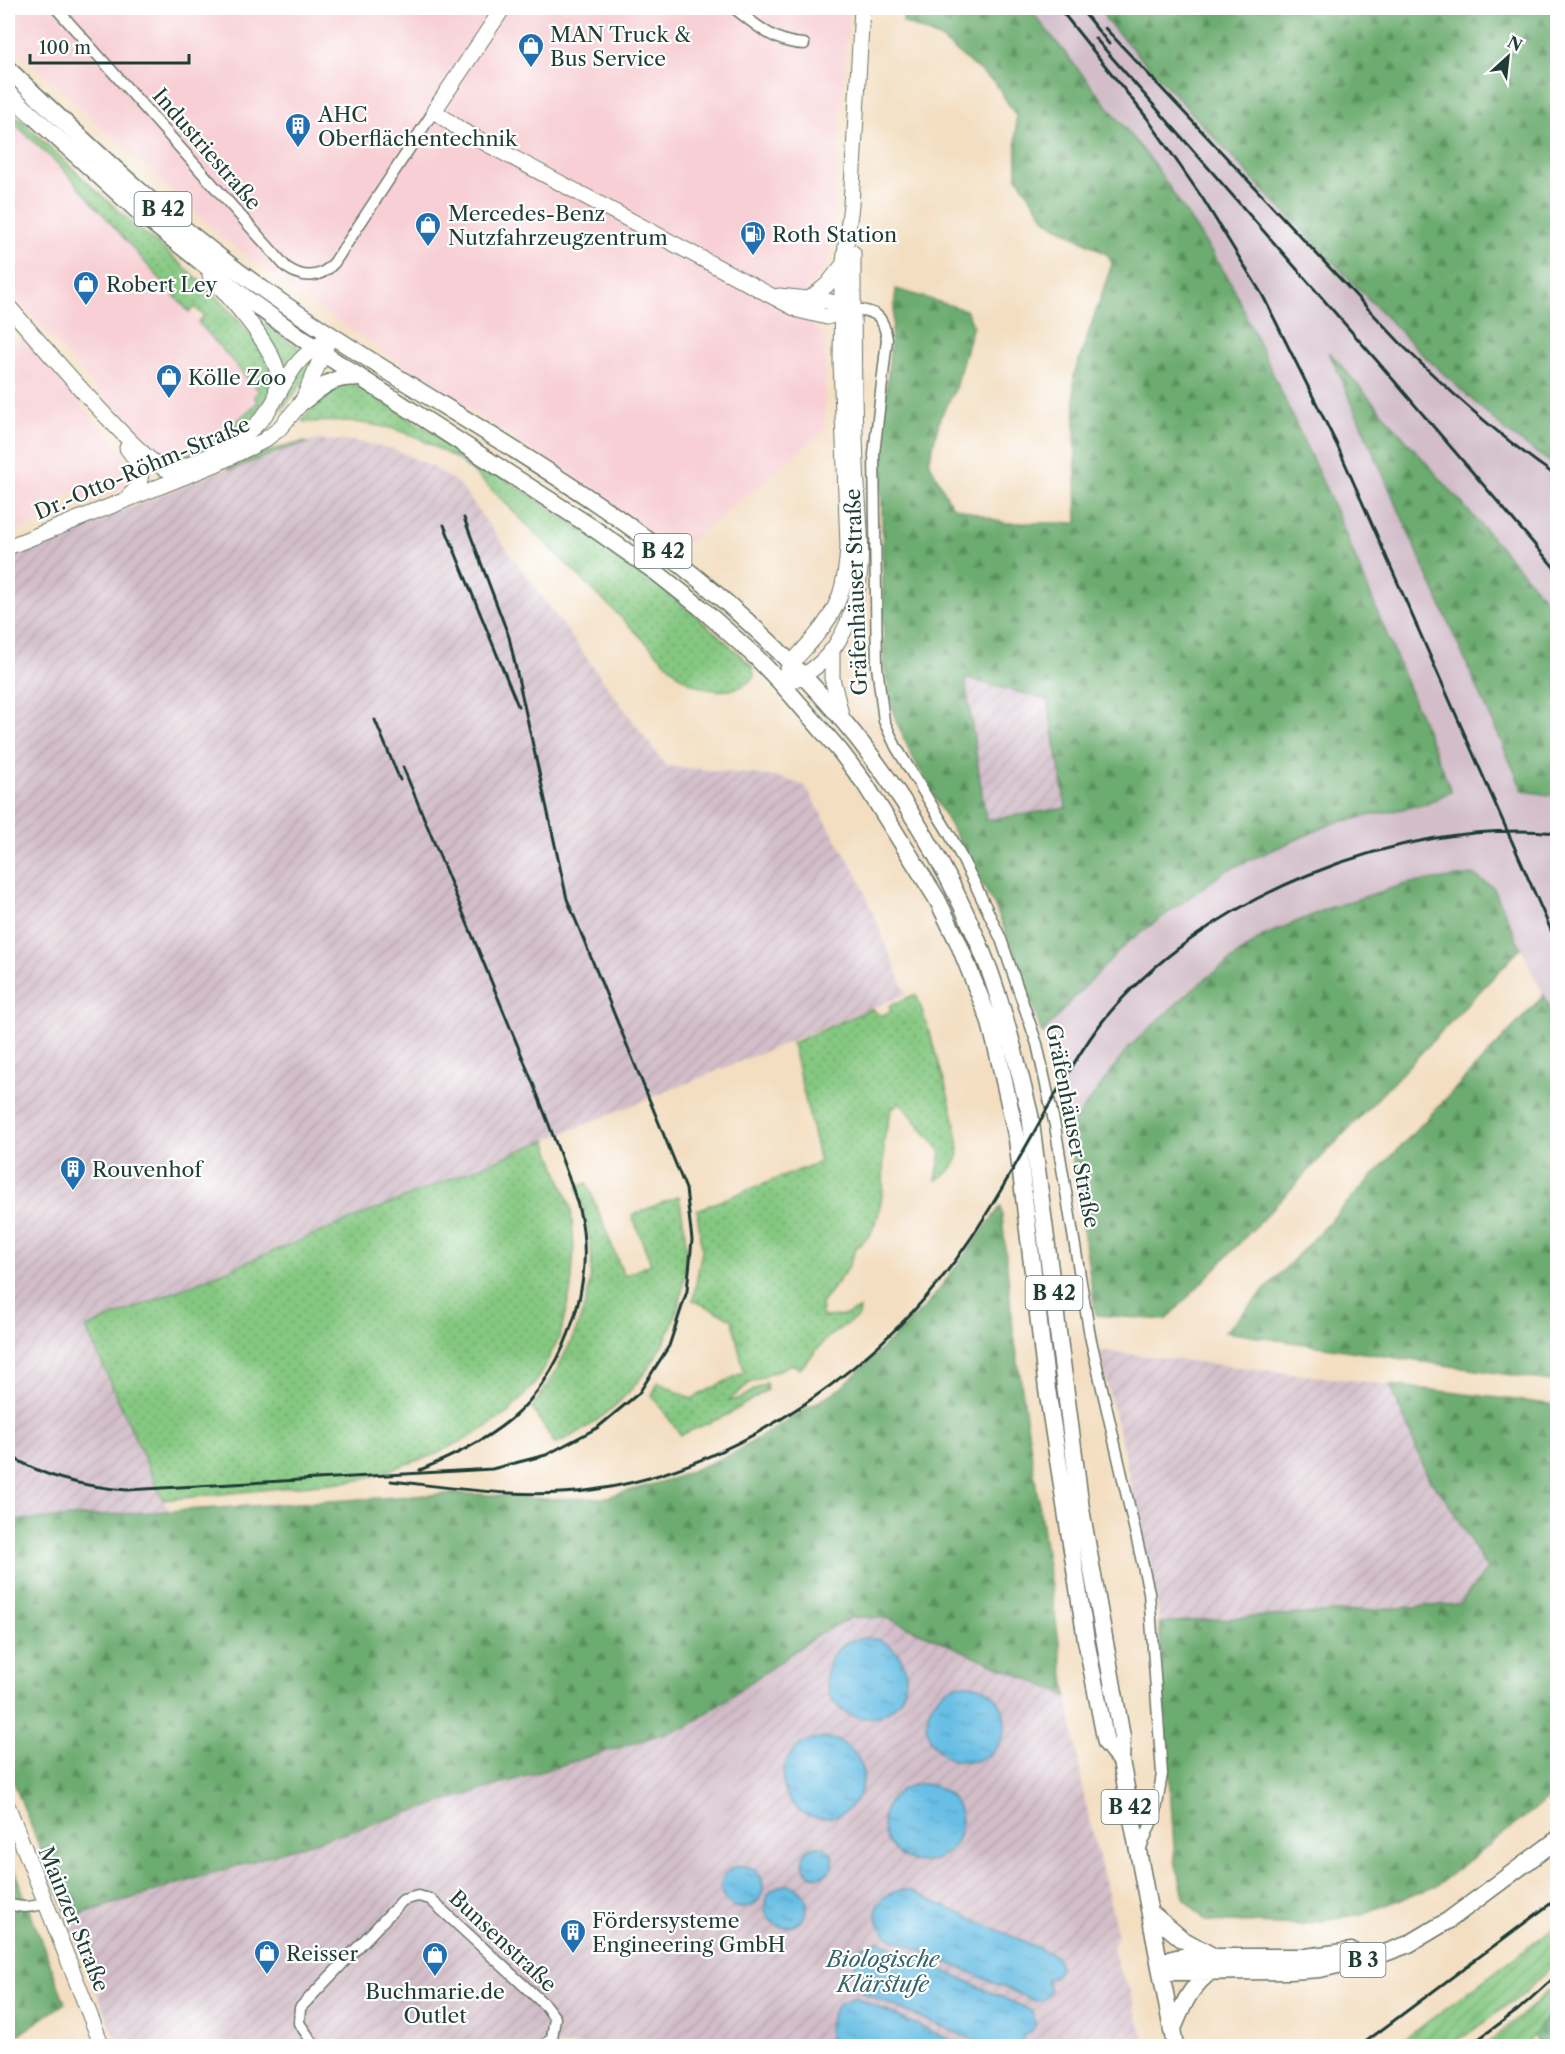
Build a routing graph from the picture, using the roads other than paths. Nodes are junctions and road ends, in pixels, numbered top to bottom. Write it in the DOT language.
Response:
graph roads {
  1 [pos="502,8"];
  2 [pos="734,8"];
  3 [pos="862,8"];
  4 [pos="61,9"];
  5 [pos="804,44"];
  6 [pos="8,69"];
  7 [pos="8,93"];
  8 [pos="434,111"];
  9 [pos="851,205"];
  10 [pos="200,263"];
  11 [pos="843,265"];
  12 [pos="803,305"];
  13 [pos="8,306"];
  14 [pos="845,309"];
  15 [pos="330,336"];
  16 [pos="319,351"];
  17 [pos="841,362"];
  18 [pos="361,378"];
  19 [pos="87,394"];
  20 [pos="302,402"];
  21 [pos="272,407"];
  22 [pos="126,499"];
  23 [pos="8,547"];
  24 [pos="832,651"];
  25 [pos="791,662"];
  26 [pos="804,675"];
  27 [pos="781,683"];
  28 [pos="842,718"];
  29 [pos="1121,1761"];
  30 [pos="8,1807"];
  31 [pos="1557,1839"];
  32 [pos="1139,1853"];
  33 [pos="45,1903"];
  34 [pos="8,1904"];
  35 [pos="1151,1913"];
  36 [pos="1215,1964"];
  37 [pos="1160,1967"];
  38 [pos="1174,2039"];
  39 [pos="102,2046"];
  40 [pos="315,2046"];
  41 [pos="544,2046"];
  1 -- 8 [label="main road"];
  2 -- 5 [label="street"];
  3 -- 9 [label="main road"];
  4 -- 8 [label="street, Industriestraße"];
  6 -- 15 [label="main road, B 42"];
  7 -- 10 [label="main road, B 42"];
  8 -- 12 [label="main road"];
  9 -- 11 [label="main road"];
  9 -- 14 [label="main road"];
  10 -- 16 [label="main road, B 42"];
  10 -- 21 [label="main road"];
  11 -- 12 [label="main road"];
  11 -- 14 [label="main road"];
  12 -- 14 [label="main road"];
  12 -- 17 [label="main road"];
  13 -- 19 [label="main road"];
  14 -- 17 [label="main road"];
  14 -- 24 [label="main road"];
  14 -- 32 [label="street, Gräfenhäuser Straße"];
  15 -- 16 [label="main road, Dr.-Otto-Röhm-Straße"];
  15 -- 25 [label="main road, B 42"];
  16 -- 18 [label="main road, B 42"];
  16 -- 20 [label="main road, Dr.-Otto-Röhm-Straße"];
  16 -- 21 [label="main road, Dr.-Otto-Röhm-Straße"];
  17 -- 25 [label="main road"];
  18 -- 20 [label="main road"];
  18 -- 27 [label="main road, B 42"];
  19 -- 21 [label="main road, Dr.-Otto-Röhm-Straße"];
  19 -- 22 [label="main road"];
  20 -- 22 [label="main road, Dr.-Otto-Röhm-Straße"];
  22 -- 23 [label="main road, Dr.-Otto-Röhm-Straße"];
  24 -- 26 [label="main road"];
  24 -- 28 [label="main road"];
  25 -- 26 [label="main road, B 42"];
  25 -- 27 [label="main road"];
  26 -- 27 [label="main road"];
  26 -- 28 [label="main road, B 42"];
  27 -- 29 [label="main road, B 42"];
  28 -- 29 [label="main road, B 42"];
  29 -- 32 [label="main road, B 42"];
  30 -- 33 [label="main road, Mainzer Straße"];
  31 -- 36 [label="main road, B 3"];
  32 -- 35 [label="main road, B 42"];
  33 -- 34 [label="street"];
  33 -- 39 [label="main road, Mainzer Straße"];
  35 -- 36 [label="main road"];
  35 -- 37 [label="main road, B 42"];
  36 -- 37 [label="main road, B 3"];
  36 -- 38 [label="main road"];
  37 -- 38 [label="main road"];
  40 -- 41 [label="street, Bunsenstraße"];
}
